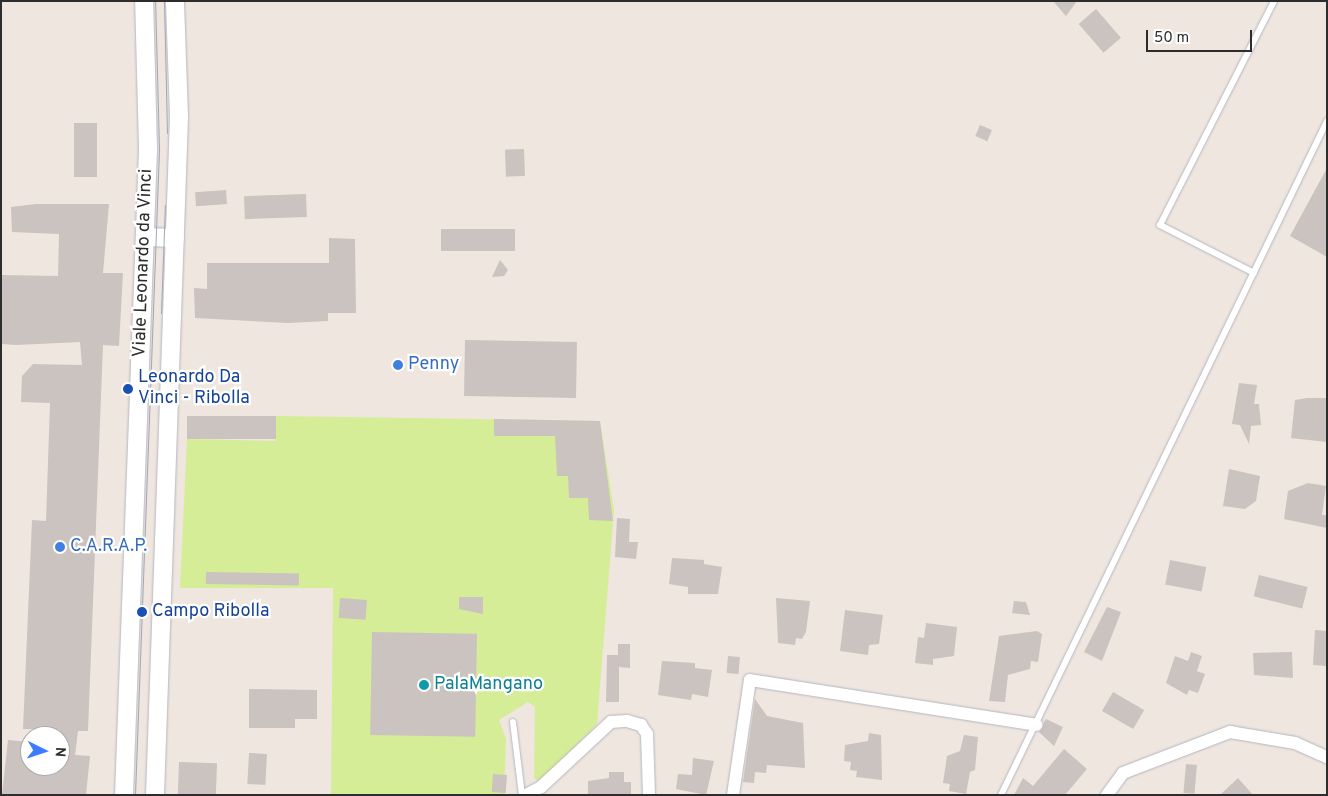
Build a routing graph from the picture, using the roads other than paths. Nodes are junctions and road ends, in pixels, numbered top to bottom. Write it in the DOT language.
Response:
graph roads {
  1 [pos="144,1"];
  2 [pos="175,1"];
  3 [pos="1274,1"];
  4 [pos="1327,121"];
  5 [pos="145,238"];
  6 [pos="175,238"];
  7 [pos="1254,273"];
  8 [pos="513,722"];
  9 [pos="1036,725"];
  10 [pos="1327,757"];
  11 [pos="124,795"];
  12 [pos="155,795"];
  13 [pos="524,795"];
  14 [pos="649,795"];
  15 [pos="733,795"];
  16 [pos="1001,795"];
  17 [pos="1107,795"];
  1 -- 5 [label="street, Viale Leonardo da Vinci"];
  2 -- 6 [label="street, Viale Leonardo da Vinci"];
  3 -- 7 [label="lane"];
  4 -- 7 [label="lane"];
  5 -- 6 [label="street"];
  5 -- 11 [label="street, Viale Leonardo da Vinci"];
  6 -- 12 [label="street, Viale Leonardo da Vinci"];
  7 -- 9 [label="lane"];
  8 -- 13 [label="lane"];
  9 -- 15 [label="street"];
  9 -- 16 [label="lane"];
  10 -- 17 [label="street"];
  13 -- 14 [label="street"];
}
